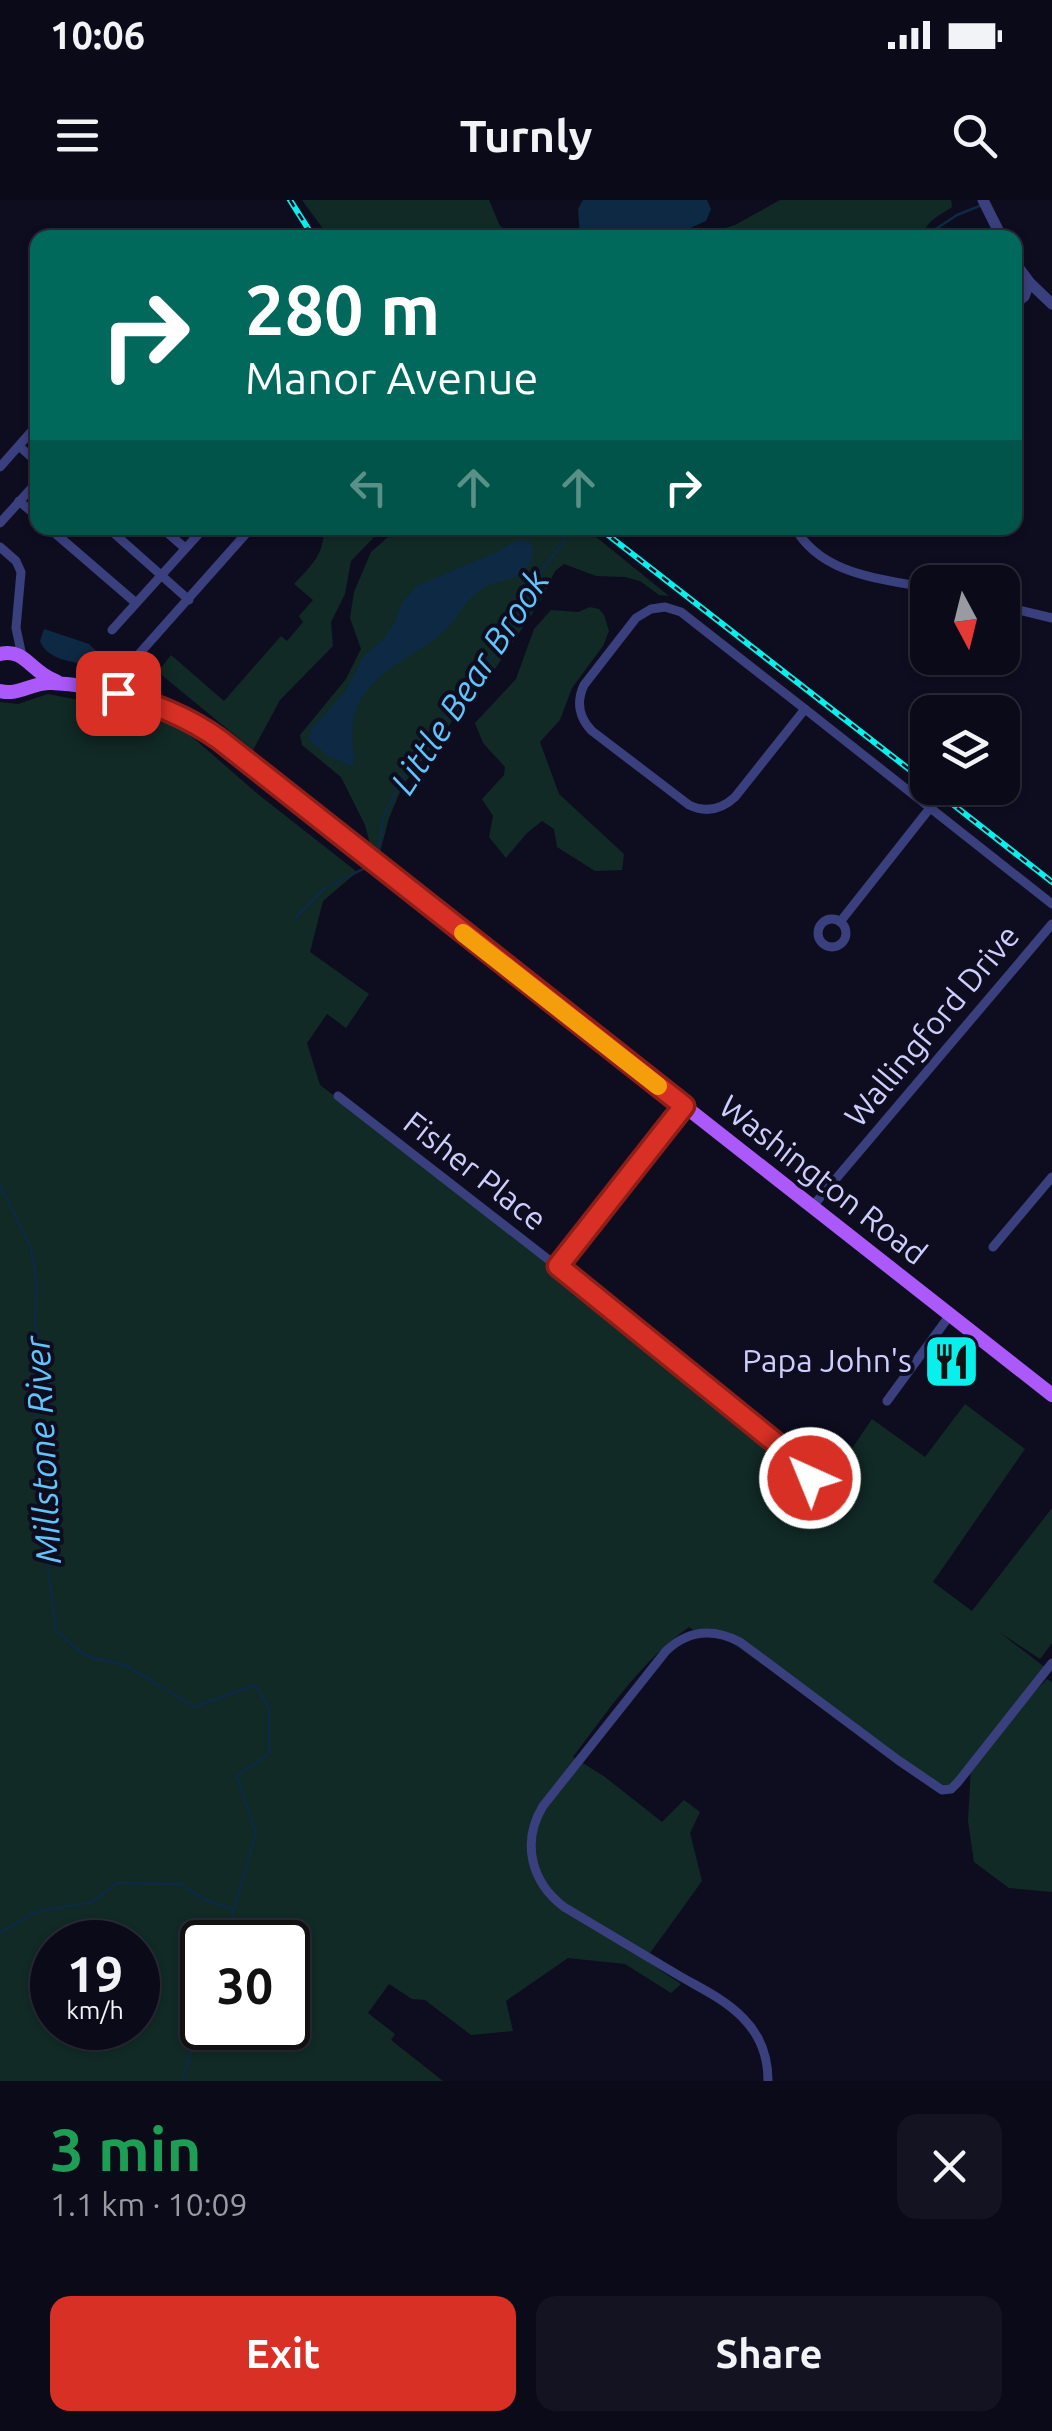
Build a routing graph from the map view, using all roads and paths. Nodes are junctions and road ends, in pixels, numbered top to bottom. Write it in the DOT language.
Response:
graph roads {
  1 [pos="983,200"];
  2 [pos="998,230"];
  3 [pos="1022,272"];
  4 [pos="1030,283"];
  5 [pos="1022,285"];
  6 [pos="1022,299"];
  7 [pos="1052,304"];
  8 [pos="30,433"];
  9 [pos="18,446"];
  10 [pos="30,456"];
  11 [pos="0,466"];
  12 [pos="30,490"];
  13 [pos="19,502"];
  14 [pos="30,511"];
  15 [pos="0,523"];
  16 [pos="57,535"];
  17 [pos="116,535"];
  18 [pos="170,535"];
  19 [pos="197,535"];
  20 [pos="246,535"];
  21 [pos="800,535"];
  22 [pos="0,546"];
  23 [pos="185,548"];
  24 [pos="160,576"];
  25 [pos="910,584"];
  26 [pos="189,600"];
  27 [pos="136,603"];
  28 [pos="1020,610"];
  29 [pos="1052,618"];
  30 [pos="16,628"];
  31 [pos="112,630"];
  32 [pos="0,654"];
  33 [pos="24,659"];
  34 [pos="66,684"];
  35 [pos="24,687"];
  36 [pos="0,691"];
  37 [pos="118,693"];
  38 [pos="804,710"];
  39 [pos="930,808"];
  40 [pos="1052,904"];
  41 [pos="840,922"];
  42 [pos="1052,924"];
  43 [pos="338,1096"];
  44 [pos="684,1106"];
  45 [pos="1050,1183"];
  46 [pos="812,1206"];
  47 [pos="993,1247"];
  48 [pos="558,1266"];
  49 [pos="950,1315"];
  50 [pos="1052,1395"];
  51 [pos="888,1401"];
  52 [pos="810,1478"];
  53 [pos="1050,1668"];
  54 [pos="768,2081"];
  1 -- 2 [label="street"];
  3 -- 4 [label="street"];
  4 -- 5 [label="street"];
  4 -- 6 [label="street"];
  4 -- 7 [label="street"];
  8 -- 9 [label="street"];
  9 -- 10 [label="street"];
  9 -- 11 [label="street"];
  12 -- 13 [label="street"];
  13 -- 14 [label="street"];
  13 -- 15 [label="street"];
  16 -- 27 [label="street"];
  17 -- 24 [label="street"];
  18 -- 23 [label="street"];
  19 -- 23 [label="street"];
  20 -- 26 [label="street"];
  21 -- 25 [label="street"];
  22 -- 30 [label="street, Washington Road"];
  23 -- 24 [label="street"];
  24 -- 26 [label="street"];
  24 -- 27 [label="street"];
  26 -- 37 [label="street"];
  27 -- 31 [label="street"];
  28 -- 29 [label="street"];
  30 -- 32 [label="street, Washington Road"];
  30 -- 33 [label="street, Washington Road"];
  32 -- 33 [label="main road, Washington Road"];
  33 -- 34 [label="main road, Washington Road"];
  33 -- 35 [label="main road"];
  34 -- 35 [label="main road, Washington Road"];
  34 -- 37 [label="main road, Washington Road"];
  35 -- 36 [label="main road, Washington Road"];
  37 -- 44 [label="main road, Washington Road"];
  38 -- 38 [label="street"];
  38 -- 39 [label="street"];
  39 -- 40 [label="street"];
  39 -- 41 [label="street"];
  42 -- 46 [label="street, Wallingford Drive"];
  43 -- 48 [label="street, Fisher Place"];
  44 -- 46 [label="main road, Washington Road"];
  44 -- 48 [label="street"];
  45 -- 47 [label="street"];
  46 -- 49 [label="main road, Washington Road"];
  48 -- 52 [label="street, Fisher Place"];
  49 -- 50 [label="main road, Washington Road"];
  49 -- 51 [label="street"];
  53 -- 54 [label="street"];
}
